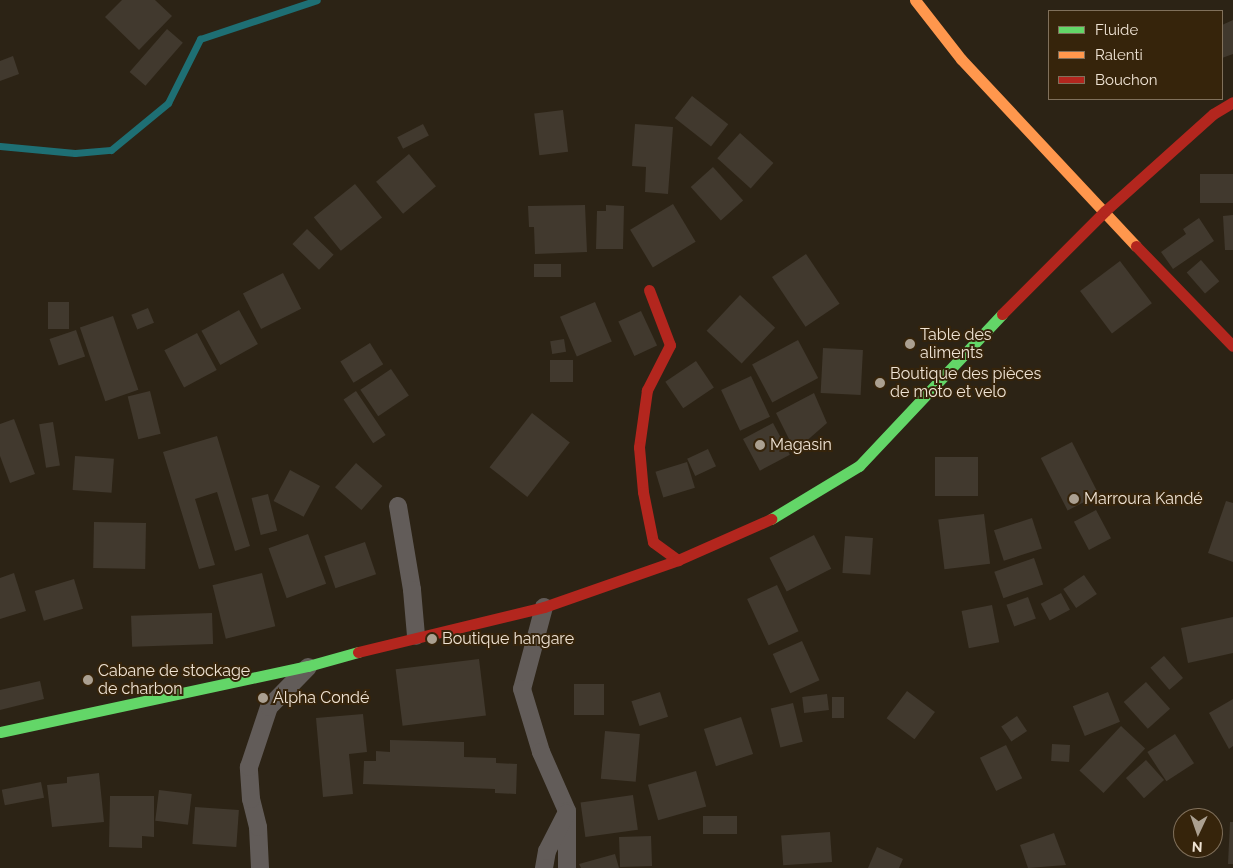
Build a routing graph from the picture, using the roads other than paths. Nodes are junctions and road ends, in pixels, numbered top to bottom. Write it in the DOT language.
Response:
graph roads {
  1 [pos="915,0"];
  2 [pos="1233,102"];
  3 [pos="1213,114"];
  4 [pos="1233,116"];
  5 [pos="1105,211"];
  6 [pos="649,290"];
  7 [pos="1233,346"];
  8 [pos="398,506"];
  9 [pos="678,560"];
  10 [pos="544,607"];
  11 [pos="416,636"];
  12 [pos="308,666"];
  13 [pos="0,732"];
  14 [pos="567,811"];
  15 [pos="260,868"];
  16 [pos="544,868"];
  17 [pos="567,868"];
  1 -- 5 [label="main road"];
  2 -- 3 [label="main road"];
  3 -- 4 [label="street"];
  3 -- 5 [label="main road"];
  5 -- 7 [label="main road"];
  5 -- 9 [label="main road"];
  6 -- 9 [label="main road"];
  8 -- 11 [label="street"];
  9 -- 10 [label="main road"];
  10 -- 11 [label="main road"];
  10 -- 14 [label="street"];
  11 -- 12 [label="main road"];
  12 -- 13 [label="main road"];
  12 -- 15 [label="street"];
  14 -- 16 [label="street"];
  14 -- 17 [label="street"];
}
